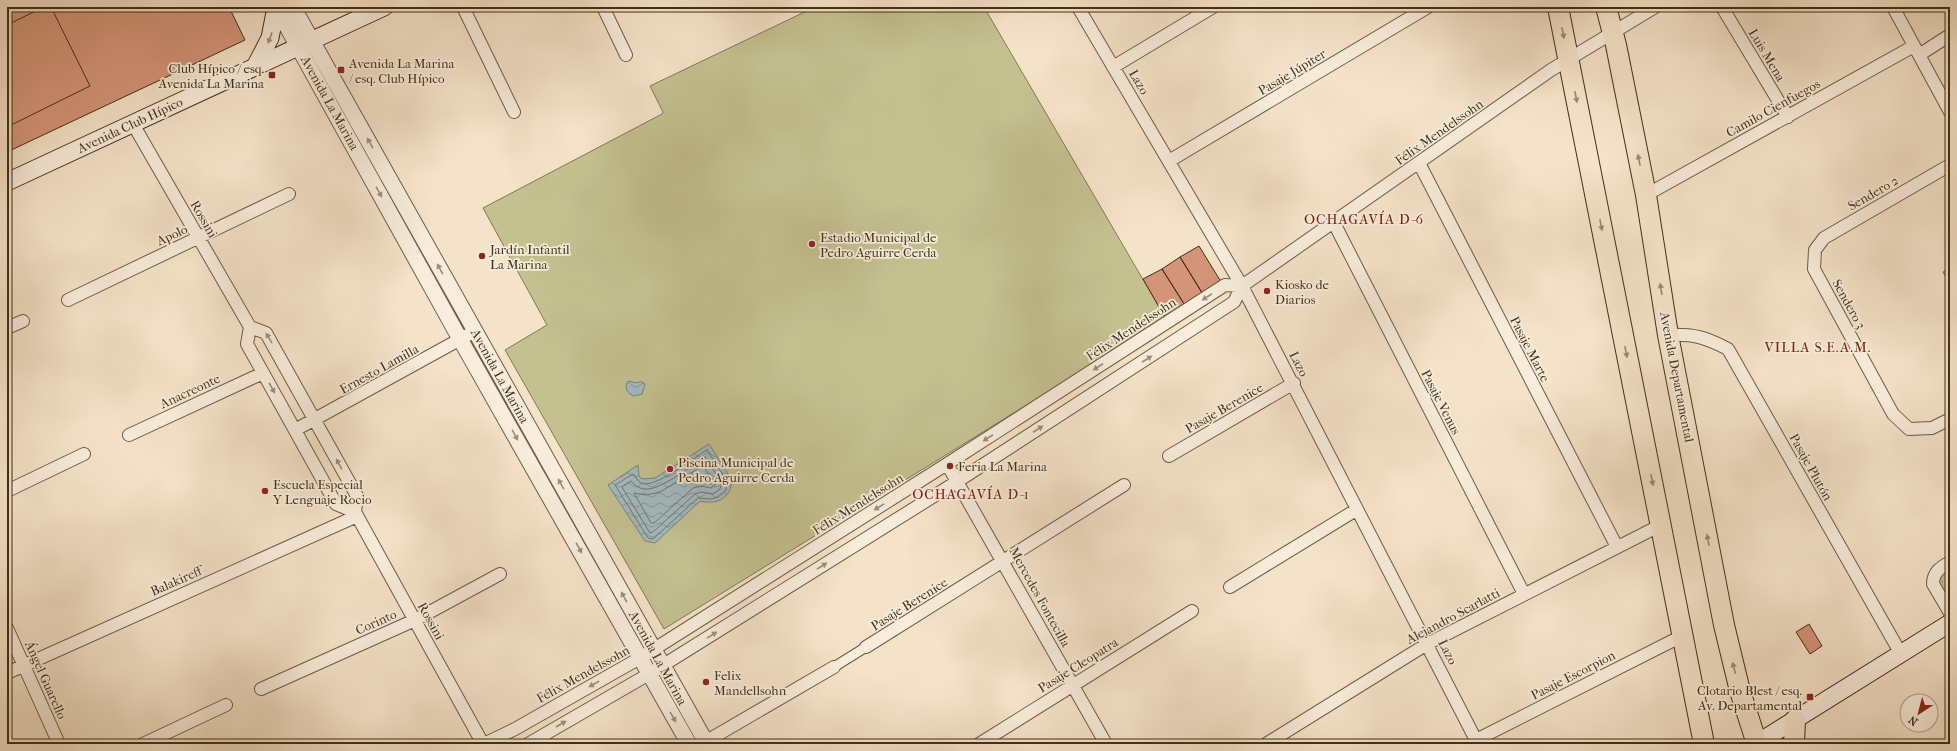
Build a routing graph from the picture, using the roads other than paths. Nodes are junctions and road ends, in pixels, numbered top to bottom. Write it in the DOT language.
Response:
graph roads {
  1 [pos="276,7"];
  2 [pos="293,7"];
  3 [pos="384,7"];
  4 [pos="464,7"];
  5 [pos="604,7"];
  6 [pos="1078,7"];
  7 [pos="1213,7"];
  8 [pos="1428,7"];
  9 [pos="1558,7"];
  10 [pos="1606,7"];
  11 [pos="1655,7"];
  12 [pos="1722,7"];
  13 [pos="1893,7"];
  14 [pos="1612,32"];
  15 [pos="1950,35"];
  16 [pos="305,44"];
  17 [pos="1917,50"];
  18 [pos="626,55"];
  19 [pos="1568,59"];
  20 [pos="255,66"];
  21 [pos="1113,67"];
  22 [pos="514,112"];
  23 [pos="1950,112"];
  24 [pos="1788,117"];
  25 [pos="133,124"];
  26 [pos="379,159"];
  27 [pos="1169,161"];
  28 [pos="1419,163"];
  29 [pos="1950,165"];
  30 [pos="365,166"];
  31 [pos="7,182"];
  32 [pos="289,194"];
  33 [pos="1646,195"];
  34 [pos="1334,223"];
  35 [pos="198,238"];
  36 [pos="428,247"];
  37 [pos="1815,250"];
  38 [pos="414,254"];
  39 [pos="1242,286"];
  40 [pos="68,300"];
  41 [pos="22,321"];
  42 [pos="250,327"];
  43 [pos="7,328"];
  44 [pos="475,331"];
  45 [pos="1668,335"];
  46 [pos="460,339"];
  47 [pos="263,372"];
  48 [pos="1294,384"];
  49 [pos="515,402"];
  50 [pos="500,410"];
  51 [pos="1950,419"];
  52 [pos="315,420"];
  53 [pos="295,430"];
  54 [pos="129,435"];
  55 [pos="539,446"];
  56 [pos="84,454"];
  57 [pos="525,454"];
  58 [pos="1168,456"];
  59 [pos="947,464"];
  60 [pos="958,481"];
  61 [pos="1124,485"];
  62 [pos="7,491"];
  63 [pos="1356,510"];
  64 [pos="356,514"];
  65 [pos="1660,525"];
  66 [pos="1617,547"];
  67 [pos="1003,561"];
  68 [pos="1950,562"];
  69 [pos="500,574"];
  70 [pos="1230,587"];
  71 [pos="1524,594"];
  72 [pos="1192,611"];
  73 [pos="1950,613"];
  74 [pos="414,620"];
  75 [pos="1950,623"];
  76 [pos="7,628"];
  77 [pos="1682,636"];
  78 [pos="1427,644"];
  79 [pos="866,647"];
  80 [pos="654,649"];
  81 [pos="1900,654"];
  82 [pos="640,658"];
  83 [pos="24,665"];
  84 [pos="663,665"];
  85 [pos="834,667"];
  86 [pos="7,673"];
  87 [pos="649,674"];
  88 [pos="1073,685"];
  89 [pos="262,689"];
  90 [pos="226,705"];
  91 [pos="1795,720"];
  92 [pos="1477,742"];
  93 [pos="706,743"];
  94 [pos="59,744"];
  95 [pos="143,744"];
  96 [pos="484,744"];
  97 [pos="528,744"];
  98 [pos="689,744"];
  99 [pos="979,744"];
  100 [pos="1106,744"];
  101 [pos="1266,744"];
  102 [pos="1704,744"];
  103 [pos="1757,744"];
  104 [pos="1794,744"];
  1 -- 16 [label="street, Avenida La Marina"];
  1 -- 20 [label="main road, one-way"];
  2 -- 16 [label="street, Avenida La Marina"];
  3 -- 16 [label="main road, Avenida Club Hípico"];
  4 -- 22 [label="street"];
  5 -- 18 [label="street"];
  6 -- 21 [label="street, Lazo"];
  7 -- 21 [label="street"];
  8 -- 27 [label="street, Pasaje Júpiter"];
  9 -- 19 [label="main road, one-way"];
  10 -- 14 [label="main road, Avenida Departamental"];
  11 -- 14 [label="street, Félix Mendelssohn"];
  12 -- 24 [label="street, Luis Mena"];
  13 -- 17 [label="street"];
  14 -- 19 [label="street, Félix Mendelssohn"];
  33 -- 14 [label="main road, Avenida Departamental, one-way"];
  15 -- 17 [label="street, Camilo Cienfuegos"];
  16 -- 20 [label="main road, Avenida Club Hípico"];
  26 -- 16 [label="street, Avenida La Marina, one-way"];
  16 -- 30 [label="street, Avenida La Marina"];
  17 -- 23 [label="street"];
  17 -- 24 [label="street, Camilo Cienfuegos"];
  19 -- 28 [label="street, Félix Mendelssohn"];
  19 -- 65 [label="main road, one-way"];
  20 -- 25 [label="main road, Avenida Club Hípico"];
  21 -- 27 [label="street, Lazo"];
  24 -- 33 [label="street, Camilo Cienfuegos"];
  25 -- 31 [label="main road, Avenida Club Hípico"];
  25 -- 35 [label="street, Rossini"];
  26 -- 30 [label="street"];
  26 -- 36 [label="street, Avenida La Marina"];
  27 -- 39 [label="street, Lazo"];
  28 -- 34 [label="street, Félix Mendelssohn"];
  28 -- 66 [label="street, Pasaje Marte"];
  29 -- 37 [label="street, Sendero 2"];
  30 -- 38 [label="street, Avenida La Marina, one-way"];
  32 -- 35 [label="street, Apolo"];
  45 -- 33 [label="main road, Avenida Departamental, one-way"];
  34 -- 39 [label="street, Félix Mendelssohn"];
  34 -- 71 [label="street, Pasaje Venus"];
  35 -- 40 [label="street, Apolo"];
  35 -- 42 [label="street, Rossini"];
  36 -- 38 [label="street"];
  44 -- 36 [label="street, Avenida La Marina, one-way"];
  37 -- 51 [label="street, Sendero 3"];
  38 -- 46 [label="street, Avenida La Marina"];
  39 -- 48 [label="street, Lazo"];
  39 -- 59 [label="street, Félix Mendelssohn, one-way"];
  60 -- 39 [label="street, Félix Mendelssohn, one-way"];
  41 -- 43 [label="street"];
  42 -- 47 [label="street"];
  52 -- 42 [label="street, Rossini, one-way"];
  44 -- 46 [label="street, Ernesto Lamilla"];
  44 -- 49 [label="street, Avenida La Marina"];
  45 -- 81 [label="street, Pasaje Plutón"];
  103 -- 45 [label="main road, Avenida Departamental, one-way"];
  46 -- 50 [label="street, Avenida La Marina"];
  46 -- 52 [label="street, Ernesto Lamilla"];
  47 -- 53 [label="street, one-way"];
  47 -- 54 [label="street, Anacreonte"];
  48 -- 58 [label="street, Pasaje Berenice"];
  48 -- 63 [label="street, Lazo"];
  49 -- 50 [label="street"];
  49 -- 55 [label="street, Avenida La Marina"];
  50 -- 57 [label="street, Avenida La Marina, one-way"];
  52 -- 53 [label="street, Ernesto Lamilla"];
  64 -- 52 [label="street, Rossini, one-way"];
  53 -- 64 [label="street"];
  55 -- 57 [label="street"];
  80 -- 55 [label="street, Avenida La Marina, one-way"];
  56 -- 62 [label="street"];
  57 -- 82 [label="street, Avenida La Marina, one-way"];
  59 -- 60 [label="street, Mercedes Fontecilla"];
  59 -- 80 [label="street, Félix Mendelssohn, one-way"];
  60 -- 67 [label="street, Mercedes Fontecilla"];
  84 -- 60 [label="street, Félix Mendelssohn, one-way"];
  61 -- 67 [label="street, Pasaje Berenice"];
  63 -- 70 [label="street"];
  63 -- 78 [label="street, Lazo"];
  64 -- 74 [label="street, Rossini"];
  64 -- 83 [label="street, Balakireff"];
  65 -- 66 [label="street, Alejandro Scarlatti"];
  65 -- 77 [label="main road"];
  66 -- 71 [label="street, Alejandro Scarlatti"];
  67 -- 79 [label="street, Pasaje Berenice"];
  67 -- 88 [label="street, Mercedes Fontecilla"];
  68 -- 73 [label="street"];
  69 -- 74 [label="street, Corinto"];
  71 -- 78 [label="street, Alejandro Scarlatti"];
  72 -- 88 [label="street, Pasaje Cleopatra"];
  74 -- 89 [label="street, Corinto"];
  74 -- 96 [label="street, Rossini"];
  75 -- 81 [label="main road"];
  76 -- 83 [label="street, Ángel Guarello"];
  77 -- 92 [label="street, Pasaje Escorpion"];
  77 -- 102 [label="main road"];
  78 -- 92 [label="street, Lazo"];
  78 -- 101 [label="street, Alejandro Scarlatti"];
  79 -- 85 [label="street, Pasaje Berenice"];
  80 -- 82 [label="street, Félix Mendelssohn"];
  80 -- 84 [label="street, Avenida La Marina"];
  81 -- 91 [label="main road"];
  82 -- 87 [label="street, Avenida La Marina"];
  82 -- 96 [label="street, Félix Mendelssohn, one-way"];
  83 -- 86 [label="street, Balakireff"];
  83 -- 94 [label="street, Ángel Guarello"];
  84 -- 87 [label="street, Félix Mendelssohn"];
  84 -- 93 [label="street, Avenida La Marina"];
  85 -- 93 [label="street, Pasaje Berenice"];
  97 -- 87 [label="street, Félix Mendelssohn, one-way"];
  87 -- 98 [label="street, Avenida La Marina, one-way"];
  88 -- 99 [label="street, Pasaje Cleopatra"];
  88 -- 100 [label="street, Mercedes Fontecilla"];
  90 -- 95 [label="street"];
  91 -- 103 [label="main road"];
  91 -- 104 [label="main road"];
}
